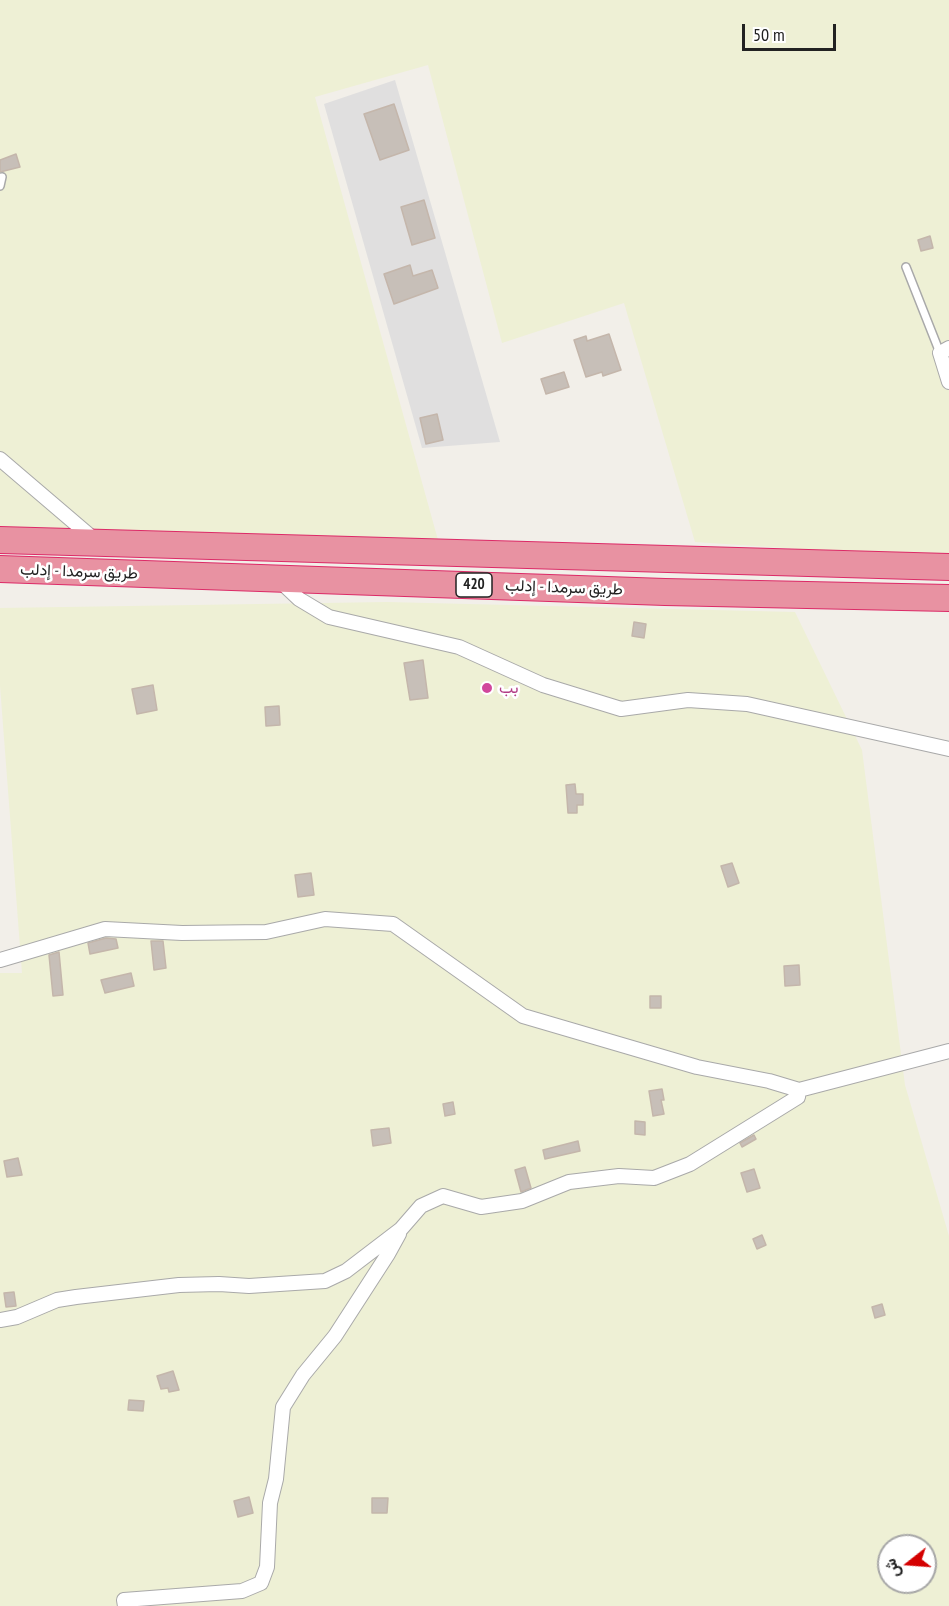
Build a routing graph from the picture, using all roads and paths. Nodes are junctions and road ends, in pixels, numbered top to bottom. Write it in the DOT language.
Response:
graph roads {
  1 [pos="2,177"];
  2 [pos="0,186"];
  3 [pos="906,267"];
  4 [pos="944,351"];
  5 [pos="949,382"];
  6 [pos="0,459"];
  7 [pos="0,540"];
  8 [pos="97,543"];
  9 [pos="663,560"];
  10 [pos="949,567"];
  11 [pos="0,569"];
  12 [pos="278,579"];
  13 [pos="664,592"];
  14 [pos="949,598"];
  15 [pos="949,749"];
  16 [pos="0,960"];
  17 [pos="949,1052"];
  18 [pos="799,1089"];
  19 [pos="401,1229"];
  20 [pos="0,1320"];
  21 [pos="124,1606"];
  1 -- 2 [label="lane"];
  3 -- 4 [label="lane"];
  4 -- 5 [label="street"];
  6 -- 8 [label="street"];
  7 -- 8 [label="highway, طريق سرمدا - إدلب / 420"];
  8 -- 9 [label="highway, طريق سرمدا - إدلب / 420"];
  9 -- 10 [label="highway, طريق سرمدا - إدلب / 420"];
  9 -- 13 [label="highway"];
  11 -- 12 [label="highway, طريق سرمدا - إدلب / 420"];
  12 -- 13 [label="highway, طريق سرمدا - إدلب / 420"];
  12 -- 15 [label="street"];
  13 -- 14 [label="highway, طريق سرمدا - إدلب / 420"];
  16 -- 18 [label="street"];
  17 -- 18 [label="street"];
  18 -- 19 [label="street"];
  19 -- 20 [label="street"];
  19 -- 21 [label="street"];
}
